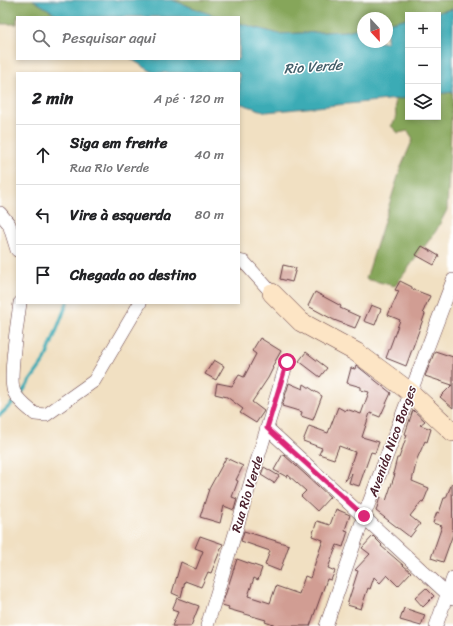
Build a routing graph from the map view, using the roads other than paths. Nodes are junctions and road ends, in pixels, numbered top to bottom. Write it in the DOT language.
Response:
graph roads {
  1 [pos="0,213"];
  2 [pos="16,247"];
  3 [pos="240,261"];
  4 [pos="453,280"];
  5 [pos="272,292"];
  6 [pos="20,304"];
  7 [pos="139,304"];
  8 [pos="287,362"];
  9 [pos="410,392"];
  10 [pos="267,428"];
  11 [pos="453,432"];
  12 [pos="364,516"];
  13 [pos="453,578"];
  14 [pos="450,596"];
  15 [pos="207,626"];
  16 [pos="326,626"];
  17 [pos="436,626"];
  1 -- 2 [label="street"];
  3 -- 5 [label="street"];
  4 -- 9 [label="street, Avenida Nico Borges"];
  5 -- 9 [label="street"];
  6 -- 7 [label="street"];
  8 -- 10 [label="street, Rua Rio Verde"];
  9 -- 11 [label="street"];
  9 -- 12 [label="street, Avenida Nico Borges"];
  10 -- 12 [label="street"];
  10 -- 15 [label="street, Rua Rio Verde"];
  12 -- 14 [label="street"];
  12 -- 16 [label="street, Avenida Nico Borges"];
  13 -- 14 [label="street"];
  14 -- 17 [label="street"];
}
